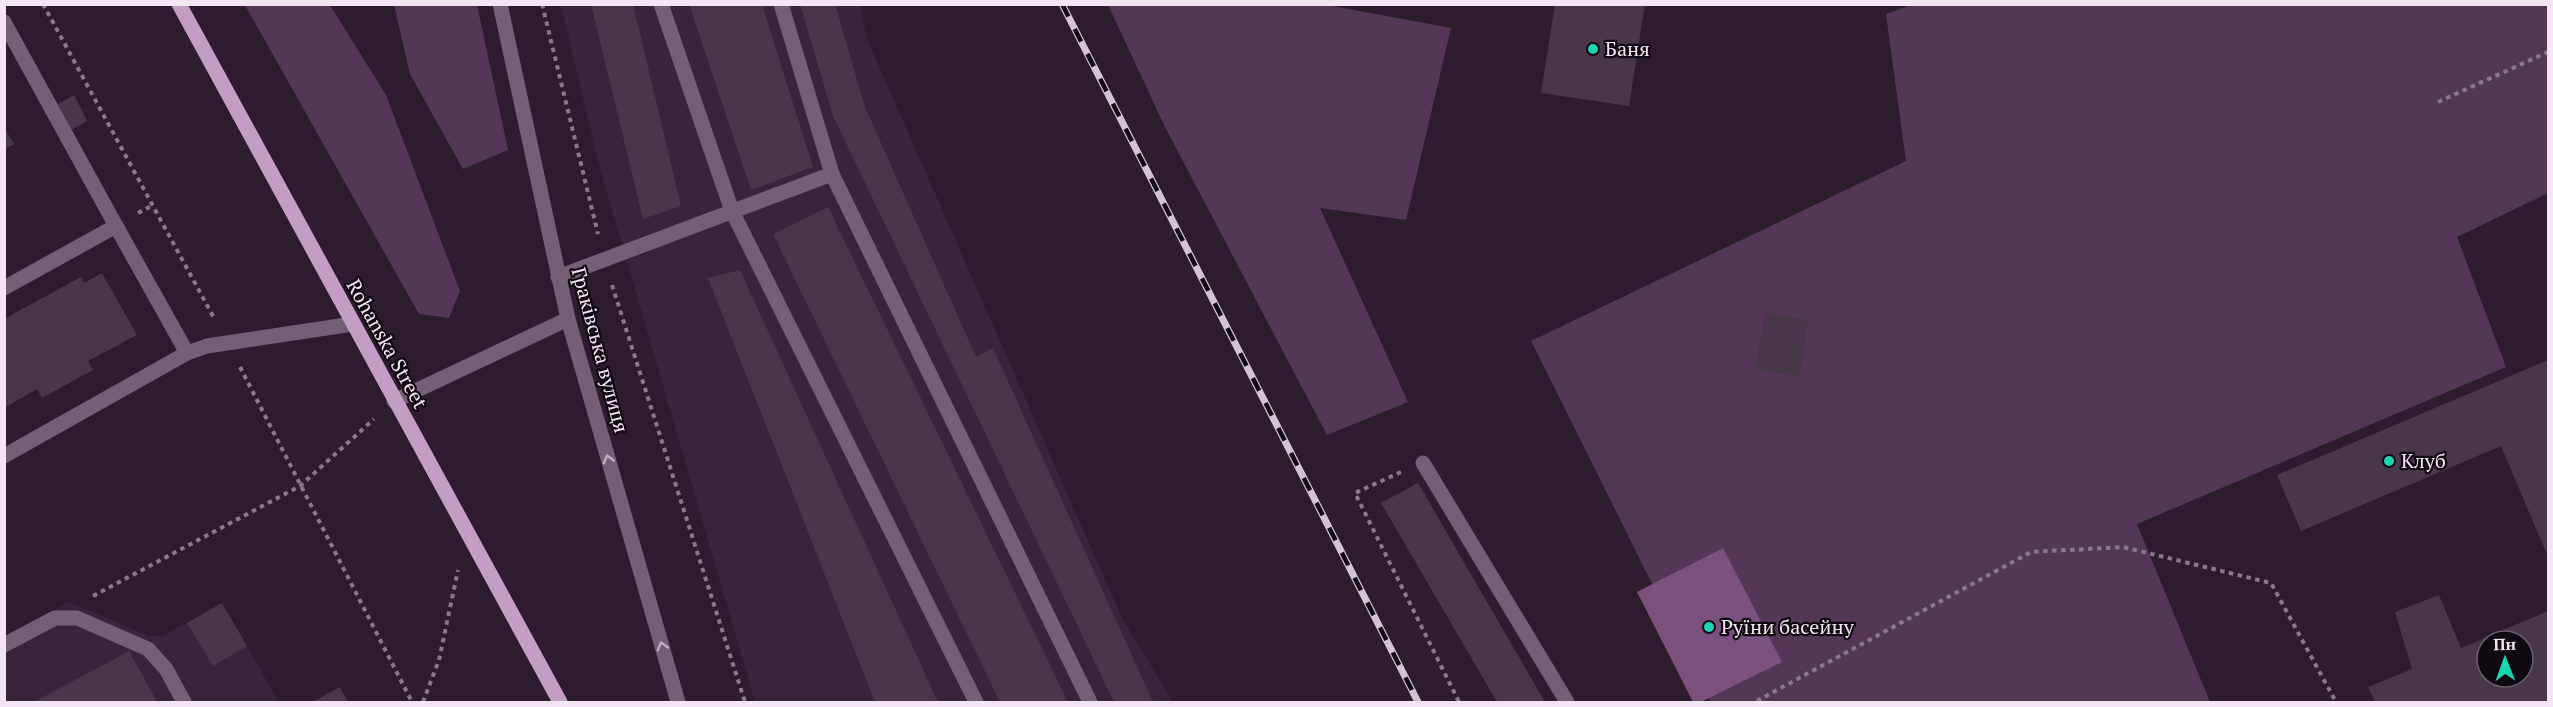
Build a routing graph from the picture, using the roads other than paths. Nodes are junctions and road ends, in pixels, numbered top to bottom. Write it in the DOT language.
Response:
graph roads {
  1 [pos="179,4"];
  2 [pos="500,4"];
  3 [pos="661,4"];
  4 [pos="781,4"];
  5 [pos="4,22"];
  6 [pos="832,174"];
  7 [pos="732,211"];
  8 [pos="116,226"];
  9 [pos="558,277"];
  10 [pos="4,288"];
  11 [pos="568,319"];
  12 [pos="353,324"];
  13 [pos="187,353"];
  14 [pos="394,401"];
  15 [pos="4,456"];
  16 [pos="1423,463"];
  17 [pos="4,645"];
  18 [pos="184,702"];
  19 [pos="560,702"];
  20 [pos="678,702"];
  21 [pos="976,702"];
  22 [pos="1090,702"];
  23 [pos="1567,702"];
  1 -- 12 [label="main road, Rohanska Street"];
  2 -- 9 [label="street, Граківська вулиця"];
  3 -- 7 [label="street"];
  4 -- 6 [label="street"];
  5 -- 8 [label="street"];
  6 -- 7 [label="street"];
  6 -- 22 [label="street"];
  7 -- 9 [label="street"];
  7 -- 21 [label="street"];
  8 -- 10 [label="street"];
  8 -- 13 [label="street"];
  9 -- 11 [label="street, Граківська вулиця"];
  11 -- 14 [label="street"];
  20 -- 11 [label="street, Граківська вулиця, one-way"];
  12 -- 13 [label="street"];
  12 -- 14 [label="main road, Rohanska Street"];
  13 -- 15 [label="street"];
  14 -- 19 [label="main road, Rohanska Street"];
  16 -- 23 [label="street"];
  17 -- 18 [label="street"];
}
